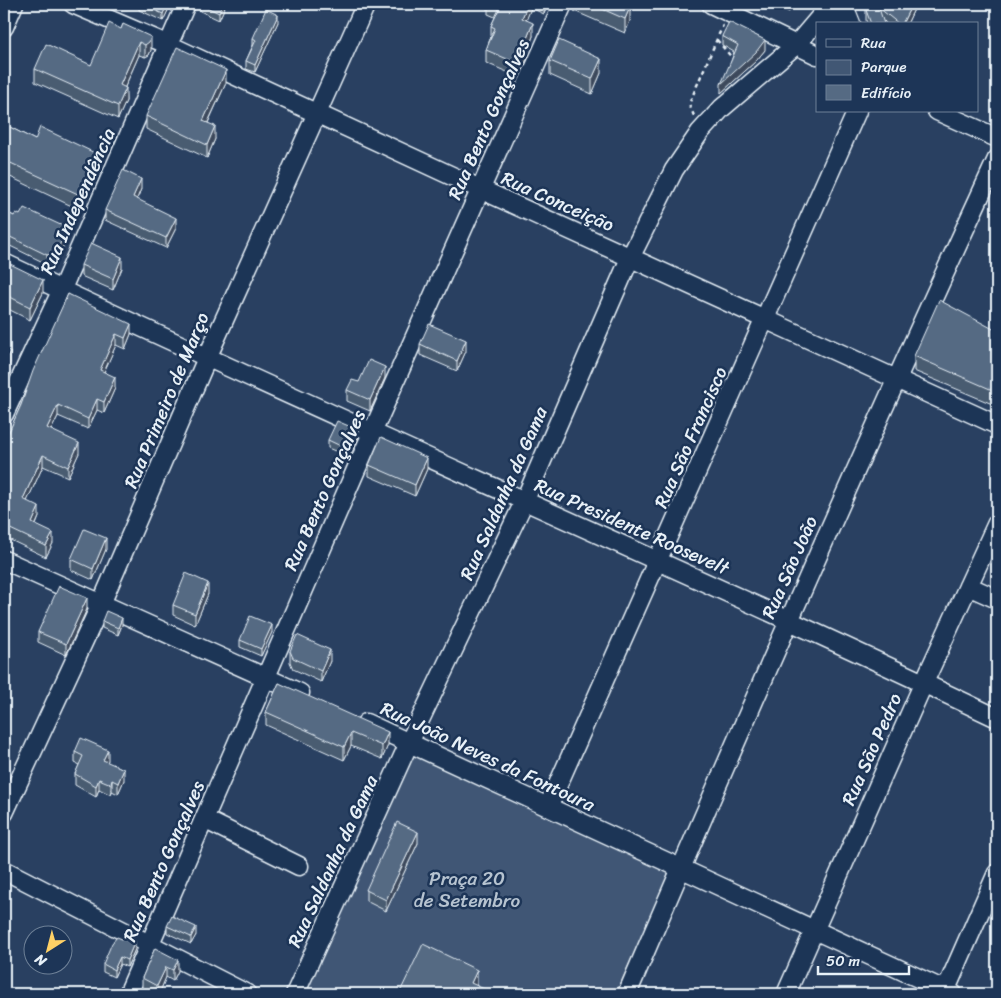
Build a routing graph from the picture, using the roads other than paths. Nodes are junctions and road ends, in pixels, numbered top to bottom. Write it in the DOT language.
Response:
graph roads {
  1 [pos="14,4"];
  2 [pos="73,4"];
  3 [pos="186,4"];
  4 [pos="366,4"];
  5 [pos="563,4"];
  6 [pos="711,4"];
  7 [pos="842,4"];
  8 [pos="829,22"];
  9 [pos="831,22"];
  10 [pos="850,22"];
  11 [pos="4,27"];
  12 [pos="169,45"];
  13 [pos="810,47"];
  14 [pos="857,112"];
  15 [pos="939,112"];
  16 [pos="317,113"];
  17 [pos="997,138"];
  18 [pos="997,160"];
  19 [pos="480,189"];
  20 [pos="630,258"];
  21 [pos="4,263"];
  22 [pos="61,290"];
  23 [pos="765,320"];
  24 [pos="208,358"];
  25 [pos="896,378"];
  26 [pos="4,414"];
  27 [pos="997,425"];
  28 [pos="372,433"];
  29 [pos="524,502"];
  30 [pos="997,522"];
  31 [pos="4,560"];
  32 [pos="659,560"];
  33 [pos="968,586"];
  34 [pos="997,599"];
  35 [pos="102,604"];
  36 [pos="789,620"];
  37 [pos="266,678"];
  38 [pos="924,683"];
  39 [pos="315,700"];
  40 [pos="349,716"];
  41 [pos="997,718"];
  42 [pos="410,743"];
  43 [pos="548,807"];
  44 [pos="4,813"];
  45 [pos="204,819"];
  46 [pos="299,866"];
  47 [pos="681,868"];
  48 [pos="4,870"];
  49 [pos="997,873"];
  50 [pos="813,931"];
  51 [pos="149,944"];
  52 [pos="948,993"];
  53 [pos="128,994"];
  54 [pos="247,994"];
  55 [pos="295,994"];
  56 [pos="627,994"];
  57 [pos="786,994"];
  1 -- 11 [label="street"];
  2 -- 12 [label="street, Rua Conceição"];
  3 -- 12 [label="street, Rua Independência"];
  4 -- 16 [label="street, Rua Primeiro de Março"];
  5 -- 19 [label="street, Rua Bento Gonçalves"];
  6 -- 13 [label="street"];
  7 -- 8 [label="street, Rua Saldanha da Gama"];
  7 -- 9 [label="street"];
  7 -- 10 [label="street"];
  12 -- 16 [label="street, Rua Conceição"];
  12 -- 22 [label="street, Rua Independência"];
  13 -- 20 [label="street, Rua Saldanha da Gama"];
  14 -- 23 [label="street, Rua São Francisco"];
  15 -- 17 [label="street"];
  16 -- 19 [label="street, Rua Conceição"];
  16 -- 24 [label="street, Rua Primeiro de Março"];
  18 -- 25 [label="street, Rua São João"];
  19 -- 20 [label="street, Rua Conceição"];
  19 -- 28 [label="street, Rua Bento Gonçalves"];
  20 -- 23 [label="street, Rua Conceição"];
  20 -- 29 [label="street, Rua Saldanha da Gama"];
  21 -- 22 [label="street, Rua Presidente Roosevelt"];
  22 -- 24 [label="street, Rua Presidente Roosevelt"];
  22 -- 26 [label="street, Rua Independência"];
  23 -- 25 [label="street, Rua Conceição"];
  23 -- 32 [label="street, Rua São Francisco"];
  24 -- 28 [label="street, Rua Presidente Roosevelt"];
  24 -- 35 [label="street, Rua Primeiro de Março"];
  25 -- 27 [label="street, Rua Conceição"];
  25 -- 36 [label="street, Rua São João"];
  28 -- 29 [label="street, Rua Presidente Roosevelt"];
  28 -- 37 [label="street, Rua Bento Gonçalves"];
  29 -- 32 [label="street, Rua Presidente Roosevelt"];
  29 -- 42 [label="street, Rua Saldanha da Gama"];
  30 -- 33 [label="street, Rua São Pedro"];
  31 -- 35 [label="street"];
  32 -- 36 [label="street, Rua Presidente Roosevelt"];
  32 -- 43 [label="street, Rua São Francisco"];
  33 -- 34 [label="street"];
  33 -- 38 [label="street, Rua São Pedro"];
  35 -- 37 [label="street"];
  35 -- 44 [label="street, Rua Primeiro de Março"];
  36 -- 38 [label="street, Rua Presidente Roosevelt"];
  36 -- 47 [label="street, Rua São João"];
  37 -- 39 [label="street"];
  37 -- 45 [label="street, Rua Bento Gonçalves"];
  38 -- 41 [label="street, Rua Presidente Roosevelt"];
  38 -- 50 [label="street, Rua São Pedro"];
  40 -- 42 [label="street, Rua João Neves da Fontoura"];
  42 -- 43 [label="street, Rua João Neves da Fontoura"];
  42 -- 55 [label="street, Rua Saldanha da Gama"];
  43 -- 47 [label="street, Rua João Neves da Fontoura"];
  45 -- 46 [label="street"];
  45 -- 51 [label="street, Rua Bento Gonçalves"];
  47 -- 50 [label="street, Rua João Neves da Fontoura"];
  47 -- 56 [label="street, Rua São João"];
  48 -- 51 [label="street"];
  49 -- 52 [label="street"];
  50 -- 52 [label="street, Rua João Neves da Fontoura"];
  50 -- 57 [label="street, Rua São Pedro"];
  51 -- 53 [label="street, Rua Bento Gonçalves"];
  51 -- 54 [label="street"];
}
